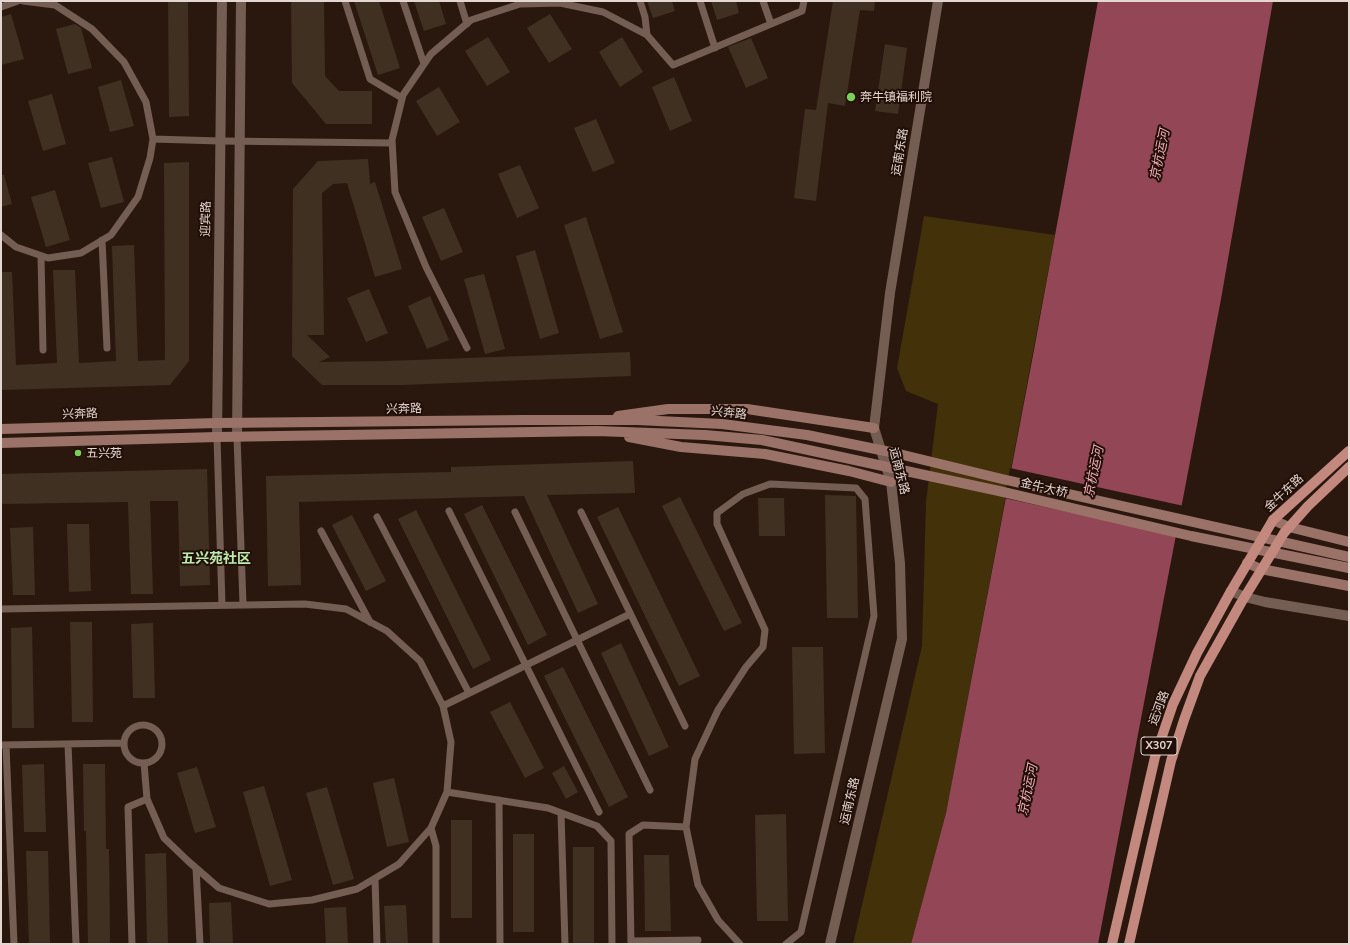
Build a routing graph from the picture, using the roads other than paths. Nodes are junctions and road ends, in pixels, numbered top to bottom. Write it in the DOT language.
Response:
graph roads {
  1 [pos="18,1"];
  2 [pos="22,1"];
  3 [pos="222,1"];
  4 [pos="241,1"];
  5 [pos="346,1"];
  6 [pos="403,1"];
  7 [pos="460,1"];
  8 [pos="640,1"];
  9 [pos="700,1"];
  10 [pos="763,1"];
  11 [pos="804,1"];
  12 [pos="938,1"];
  13 [pos="519,2"];
  14 [pos="577,4"];
  15 [pos="1,7"];
  16 [pos="467,24"];
  17 [pos="771,24"];
  18 [pos="647,35"];
  19 [pos="715,48"];
  20 [pos="424,64"];
  21 [pos="402,98"];
  22 [pos="152,139"];
  23 [pos="220,142"];
  24 [pos="240,142"];
  25 [pos="392,143"];
  26 [pos="1,235"];
  27 [pos="102,240"];
  28 [pos="41,256"];
  29 [pos="107,348"];
  30 [pos="467,348"];
  31 [pos="43,350"];
  32 [pos="217,423"];
  33 [pos="237,423"];
  34 [pos="597,425"];
  35 [pos="874,428"];
  36 [pos="1,429"];
  37 [pos="807,435"];
  38 [pos="217,437"];
  39 [pos="237,437"];
  40 [pos="1,443"];
  41 [pos="1349,451"];
  42 [pos="1349,467"];
  43 [pos="891,482"];
  44 [pos="449,511"];
  45 [pos="515,512"];
  46 [pos="581,512"];
  47 [pos="377,517"];
  48 [pos="1273,520"];
  49 [pos="1291,525"];
  50 [pos="321,531"];
  51 [pos="1349,536"];
  52 [pos="1349,542"];
  53 [pos="1349,557"];
  54 [pos="1247,563"];
  55 [pos="1263,567"];
  56 [pos="1349,568"];
  57 [pos="1349,581"];
  58 [pos="1349,586"];
  59 [pos="1231,591"];
  60 [pos="1245,597"];
  61 [pos="243,604"];
  62 [pos="222,605"];
  63 [pos="1,609"];
  64 [pos="630,614"];
  65 [pos="1349,616"];
  66 [pos="370,622"];
  67 [pos="577,640"];
  68 [pos="525,665"];
  69 [pos="469,693"];
  70 [pos="443,706"];
  71 [pos="685,726"];
  72 [pos="124,743"];
  73 [pos="68,744"];
  74 [pos="4,745"];
  75 [pos="144,763"];
  76 [pos="650,790"];
  77 [pos="447,792"];
  78 [pos="147,799"];
  79 [pos="499,800"];
  80 [pos="599,812"];
  81 [pos="561,813"];
  82 [pos="686,827"];
  83 [pos="431,828"];
  84 [pos="196,868"];
  85 [pos="375,879"];
  86 [pos="698,940"];
  87 [pos="631,942"];
  88 [pos="14,944"];
  89 [pos="76,944"];
  90 [pos="132,944"];
  91 [pos="200,944"];
  92 [pos="377,944"];
  93 [pos="436,944"];
  94 [pos="500,944"];
  95 [pos="565,944"];
  96 [pos="612,944"];
  97 [pos="740,944"];
  98 [pos="786,944"];
  99 [pos="830,944"];
  100 [pos="1112,944"];
  101 [pos="1128,944"];
  1 -- 15 [label="lane"];
  2 -- 22 [label="lane"];
  3 -- 23 [label="street, 迎宾路"];
  4 -- 24 [label="street"];
  5 -- 21 [label="lane"];
  6 -- 20 [label="lane"];
  7 -- 16 [label="lane"];
  8 -- 18 [label="lane"];
  9 -- 19 [label="lane"];
  10 -- 17 [label="lane"];
  11 -- 17 [label="lane"];
  12 -- 35 [label="street, 运南东路"];
  13 -- 14 [label="lane"];
  13 -- 16 [label="lane"];
  14 -- 18 [label="lane"];
  16 -- 20 [label="lane"];
  17 -- 19 [label="lane"];
  18 -- 19 [label="lane"];
  20 -- 21 [label="lane"];
  21 -- 25 [label="lane"];
  22 -- 23 [label="lane"];
  22 -- 27 [label="lane"];
  23 -- 24 [label="lane"];
  23 -- 32 [label="street, 迎宾路"];
  24 -- 25 [label="lane"];
  24 -- 33 [label="street"];
  25 -- 30 [label="lane"];
  26 -- 28 [label="lane"];
  27 -- 28 [label="lane"];
  27 -- 29 [label="lane"];
  28 -- 31 [label="lane"];
  32 -- 33 [label="main road, 兴奔路"];
  32 -- 36 [label="main road, 兴奔路"];
  32 -- 38 [label="street, 迎宾路"];
  33 -- 34 [label="main road, 兴奔路"];
  33 -- 39 [label="street"];
  34 -- 35 [label="main road"];
  34 -- 37 [label="main road, 兴奔路"];
  34 -- 39 [label="main road"];
  34 -- 43 [label="main road"];
  34 -- 56 [label="main road, 金牛大桥"];
  35 -- 43 [label="street, 运南东路"];
  37 -- 53 [label="main road, 金牛大桥"];
  38 -- 39 [label="main road"];
  38 -- 40 [label="main road"];
  38 -- 62 [label="lane"];
  39 -- 61 [label="lane"];
  41 -- 48 [label="main road, 金牛东路 / X307"];
  42 -- 49 [label="main road, X307"];
  43 -- 99 [label="street, 运南东路"];
  44 -- 68 [label="lane"];
  45 -- 67 [label="lane"];
  46 -- 64 [label="lane"];
  47 -- 69 [label="lane"];
  48 -- 49 [label="main road"];
  48 -- 54 [label="main road, 金牛东路 / X307"];
  49 -- 51 [label="main road"];
  49 -- 52 [label="main road"];
  49 -- 55 [label="main road, X307"];
  50 -- 66 [label="lane"];
  54 -- 55 [label="main road"];
  54 -- 59 [label="main road, 运河路 / X307"];
  55 -- 57 [label="main road"];
  55 -- 58 [label="main road"];
  55 -- 60 [label="main road, X307"];
  59 -- 60 [label="street"];
  59 -- 100 [label="main road, 运河路 / X307"];
  60 -- 65 [label="street"];
  60 -- 101 [label="main road, X307"];
  61 -- 62 [label="lane"];
  61 -- 66 [label="lane"];
  62 -- 63 [label="lane"];
  64 -- 67 [label="lane"];
  64 -- 71 [label="lane"];
  66 -- 70 [label="lane"];
  67 -- 68 [label="lane"];
  67 -- 76 [label="lane"];
  68 -- 69 [label="lane"];
  68 -- 80 [label="lane"];
  69 -- 70 [label="lane"];
  70 -- 77 [label="lane"];
  72 -- 73 [label="lane"];
  72 -- 75 [label="lane"];
  72 -- 75 [label="lane"];
  73 -- 74 [label="lane"];
  73 -- 89 [label="lane"];
  74 -- 88 [label="lane"];
  75 -- 78 [label="lane"];
  77 -- 79 [label="lane"];
  77 -- 83 [label="lane"];
  78 -- 84 [label="lane"];
  78 -- 90 [label="lane"];
  79 -- 81 [label="lane"];
  79 -- 94 [label="lane"];
  81 -- 95 [label="lane"];
  81 -- 96 [label="lane"];
  82 -- 87 [label="lane"];
  82 -- 97 [label="lane"];
  82 -- 98 [label="lane"];
  83 -- 85 [label="lane"];
  83 -- 93 [label="lane"];
  84 -- 85 [label="lane"];
  84 -- 91 [label="lane"];
  85 -- 92 [label="lane"];
  86 -- 87 [label="lane"];
}
